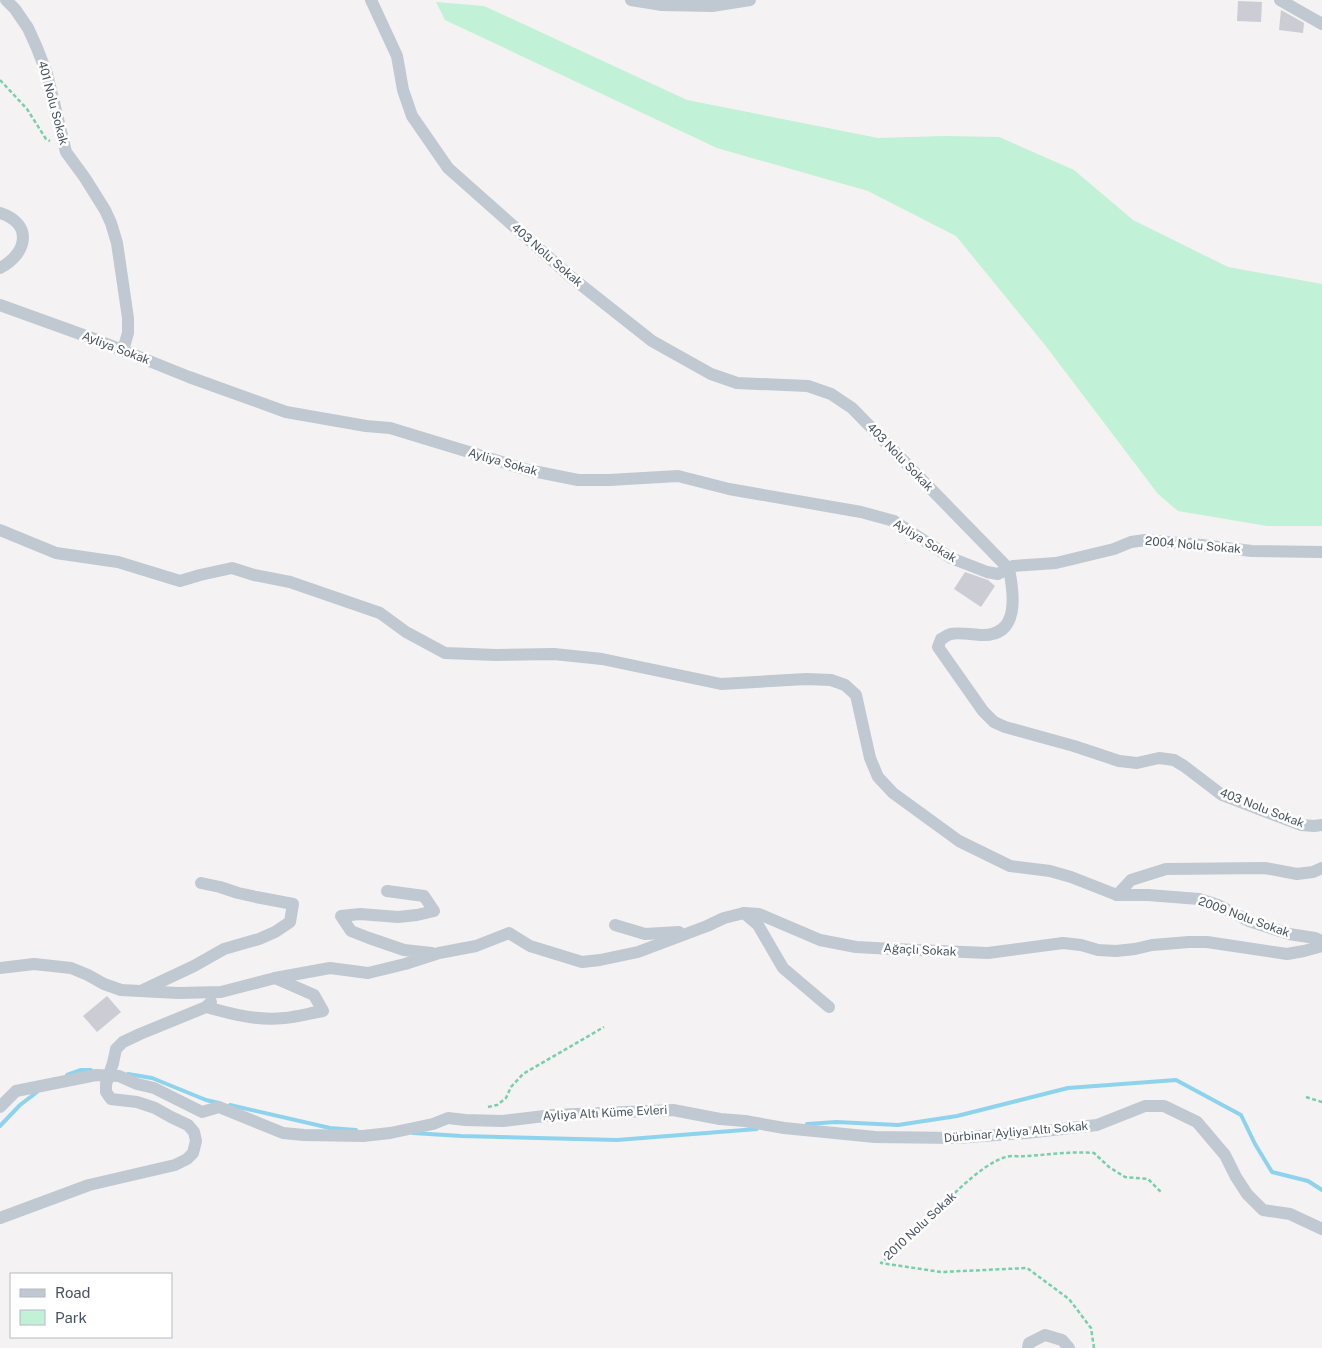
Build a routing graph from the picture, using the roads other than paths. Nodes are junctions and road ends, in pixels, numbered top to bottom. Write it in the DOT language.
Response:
graph roads {
  1 [pos="6,0"];
  2 [pos="371,0"];
  3 [pos="631,0"];
  4 [pos="750,0"];
  5 [pos="1280,0"];
  6 [pos="1322,24"];
  7 [pos="0,213"];
  8 [pos="0,268"];
  9 [pos="0,305"];
  10 [pos="122,350"];
  11 [pos="0,530"];
  12 [pos="1322,552"];
  13 [pos="1009,569"];
  14 [pos="1322,825"];
  15 [pos="1322,868"];
  16 [pos="201,884"];
  17 [pos="387,892"];
  18 [pos="1117,895"];
  19 [pos="744,913"];
  20 [pos="615,925"];
  21 [pos="690,932"];
  22 [pos="1322,941"];
  23 [pos="1322,946"];
  24 [pos="439,954"];
  25 [pos="0,968"];
  26 [pos="275,978"];
  27 [pos="140,991"];
  28 [pos="222,992"];
  29 [pos="829,1007"];
  30 [pos="206,1008"];
  31 [pos="0,1107"];
  32 [pos="745,1121"];
  33 [pos="0,1218"];
  34 [pos="1322,1229"];
  35 [pos="1028,1348"];
  36 [pos="1069,1348"];
  1 -- 10 [label="street, 401 Nolu Sokak"];
  2 -- 13 [label="street, 403 Nolu Sokak"];
  3 -- 4 [label="street"];
  5 -- 6 [label="street"];
  7 -- 8 [label="street"];
  9 -- 10 [label="street, Ayliya Sokak"];
  10 -- 13 [label="street, Ayliya Sokak"];
  11 -- 18 [label="street, 2009 Nolu Sokak"];
  12 -- 13 [label="street, 2004 Nolu Sokak"];
  13 -- 14 [label="street, 403 Nolu Sokak"];
  15 -- 18 [label="street"];
  16 -- 27 [label="street"];
  17 -- 24 [label="street"];
  18 -- 22 [label="street, 2009 Nolu Sokak"];
  19 -- 21 [label="street, Ağaçlı Sokak"];
  19 -- 23 [label="street, Ağaçlı Sokak"];
  19 -- 29 [label="street"];
  20 -- 21 [label="street"];
  21 -- 24 [label="street, Ağaçlı Sokak"];
  24 -- 26 [label="street, Ağaçlı Sokak"];
  25 -- 27 [label="street, Ağaçlı Sokak"];
  26 -- 28 [label="street, Ağaçlı Sokak"];
  26 -- 30 [label="street"];
  27 -- 28 [label="street, Ağaçlı Sokak"];
  28 -- 30 [label="street"];
  30 -- 33 [label="street, bridge"];
  31 -- 32 [label="street, Ayliya Altı Küme Evleri"];
  32 -- 34 [label="street, Dürbinar Ayliya Altı Sokak"];
  35 -- 36 [label="street"];
}
